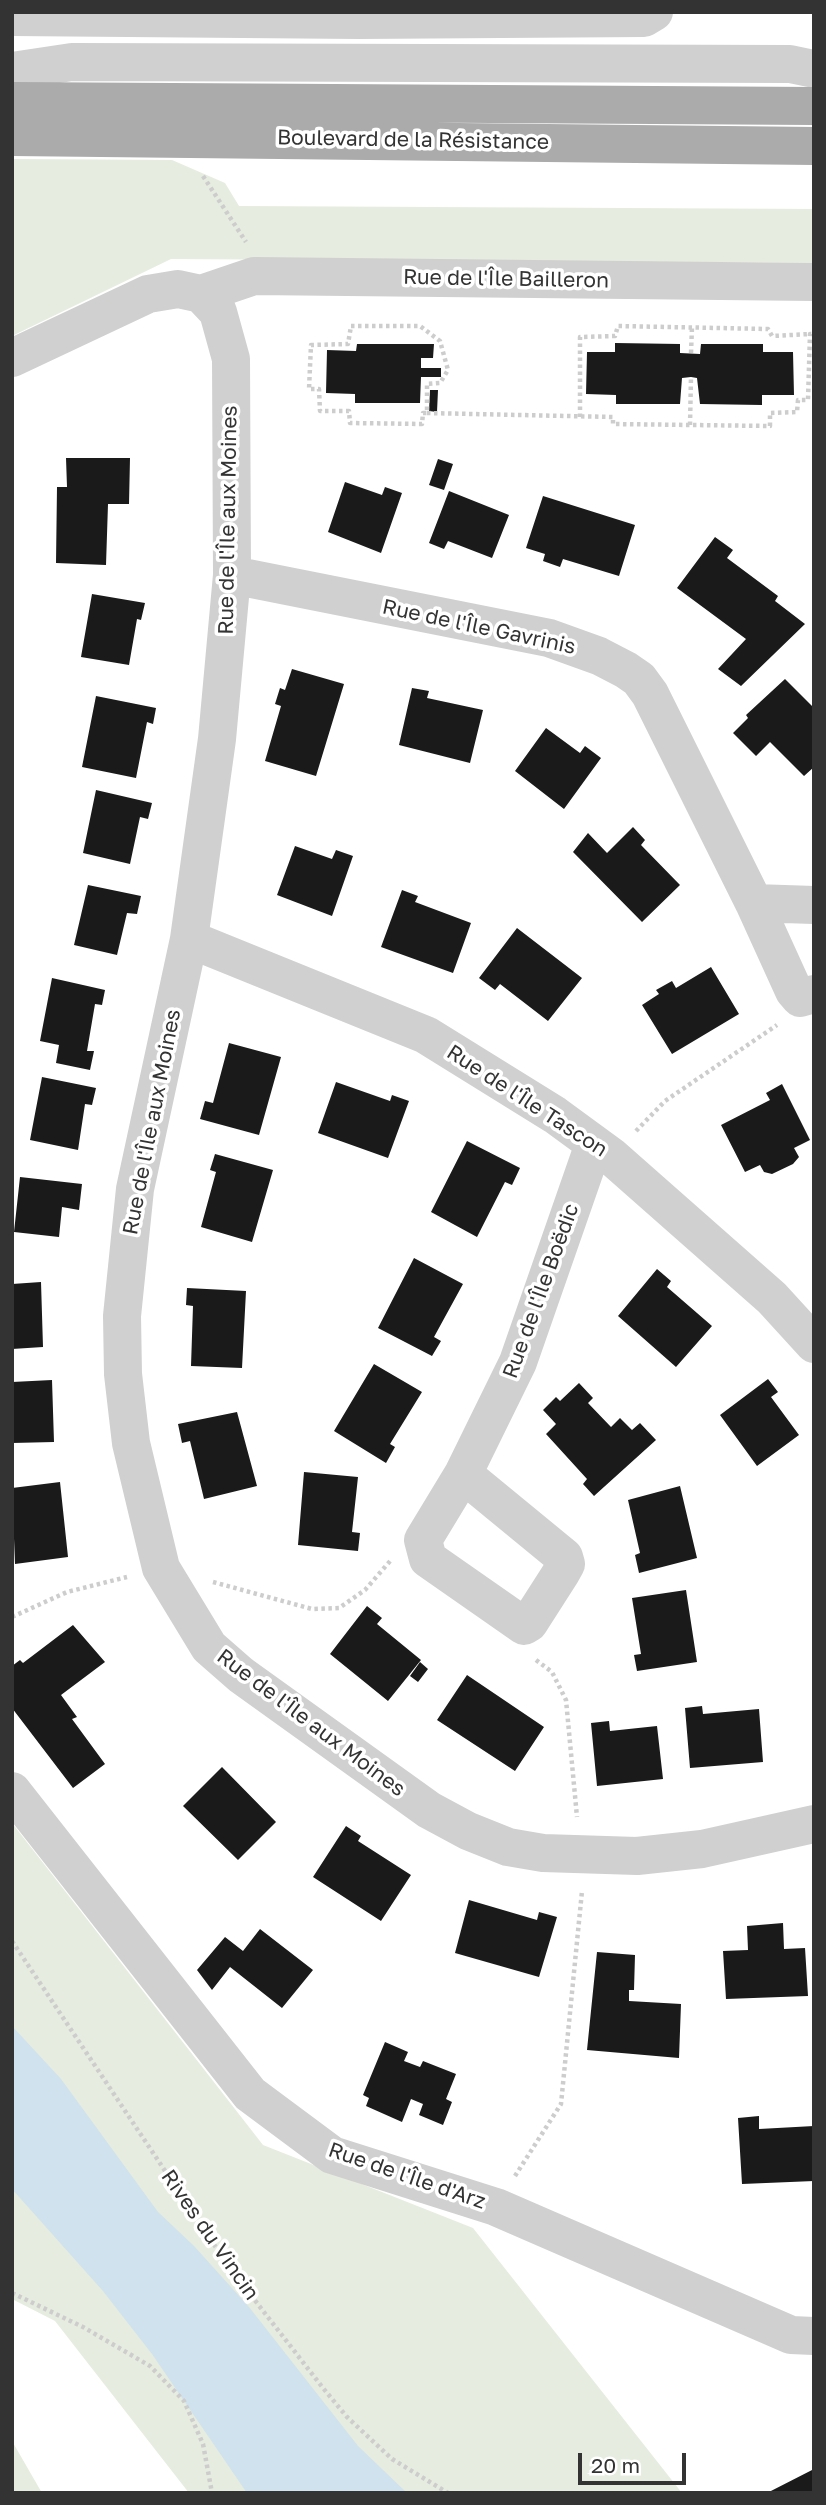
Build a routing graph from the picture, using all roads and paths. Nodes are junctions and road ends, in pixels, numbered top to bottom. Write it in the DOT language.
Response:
graph roads {
  1 [pos="654,12"];
  2 [pos="359,16"];
  3 [pos="12,17"];
  4 [pos="814,69"];
  5 [pos="12,71"];
  6 [pos="12,101"];
  7 [pos="814,106"];
  8 [pos="12,137"];
  9 [pos="814,146"];
  10 [pos="196,165"];
  11 [pos="254,276"];
  12 [pos="814,282"];
  13 [pos="201,294"];
  14 [pos="692,327"];
  15 [pos="812,334"];
  16 [pos="691,353"];
  17 [pos="12,358"];
  18 [pos="691,377"];
  19 [pos="427,414"];
  20 [pos="580,417"];
  21 [pos="690,425"];
  22 [pos="232,575"];
  23 [pos="754,903"];
  24 [pos="814,905"];
  25 [pos="188,939"];
  26 [pos="807,996"];
  27 [pos="603,1150"];
  28 [pos="814,1345"];
  29 [pos="463,1474"];
  30 [pos="424,1550"];
  31 [pos="161,1568"];
  32 [pos="270,1597"];
  33 [pos="12,1617"];
  34 [pos="524,1626"];
  35 [pos="12,1791"];
  36 [pos="814,1824"];
  37 [pos="585,1856"];
  38 [pos="12,1941"];
  39 [pos="496,2207"];
  40 [pos="12,2293"];
  41 [pos="814,2336"];
  42 [pos="212,2493"];
  43 [pos="448,2493"];
  1 -- 2 [label="street"];
  2 -- 3 [label="street"];
  4 -- 5 [label="street"];
  6 -- 7 [label="main road, Boulevard de la Résistance"];
  8 -- 9 [label="main road, Boulevard de la Résistance"];
  10 -- 11 [label="path"];
  11 -- 12 [label="street, Rue de l'Île Bailleron"];
  11 -- 13 [label="street, Rue de l'Île Bailleron"];
  13 -- 17 [label="street"];
  13 -- 22 [label="street, Rue de l'Île aux Moines"];
  14 -- 15 [label="path"];
  14 -- 16 [label="path"];
  14 -- 20 [label="path"];
  15 -- 21 [label="path"];
  18 -- 21 [label="path"];
  19 -- 19 [label="path"];
  19 -- 20 [label="path"];
  20 -- 21 [label="path"];
  22 -- 23 [label="street, Rue de l'Île Gavrinis"];
  22 -- 25 [label="street, Rue de l'Île aux Moines"];
  23 -- 24 [label="street"];
  23 -- 26 [label="street, Rue de l'Île Gavrinis"];
  25 -- 27 [label="street, Rue de l'Île Tascon"];
  25 -- 31 [label="street, Rue de l'Île aux Moines"];
  26 -- 27 [label="path"];
  27 -- 28 [label="street, Rue de l'Île Tascon"];
  27 -- 29 [label="street, Rue de l'Île Boëdic"];
  29 -- 30 [label="street, Rue de l'Île Boëdic"];
  29 -- 34 [label="street"];
  30 -- 32 [label="path"];
  30 -- 34 [label="street"];
  31 -- 33 [label="path"];
  31 -- 37 [label="street, Rue de l'Île aux Moines"];
  34 -- 37 [label="path"];
  35 -- 39 [label="street, Rue de l'Île d'Arz"];
  36 -- 37 [label="street, Rue de l'Île aux Moines"];
  37 -- 39 [label="path"];
  38 -- 43 [label="path, Rives du Vincin"];
  39 -- 41 [label="street, Rue de l'Île d'Arz"];
  40 -- 42 [label="path"];
}
